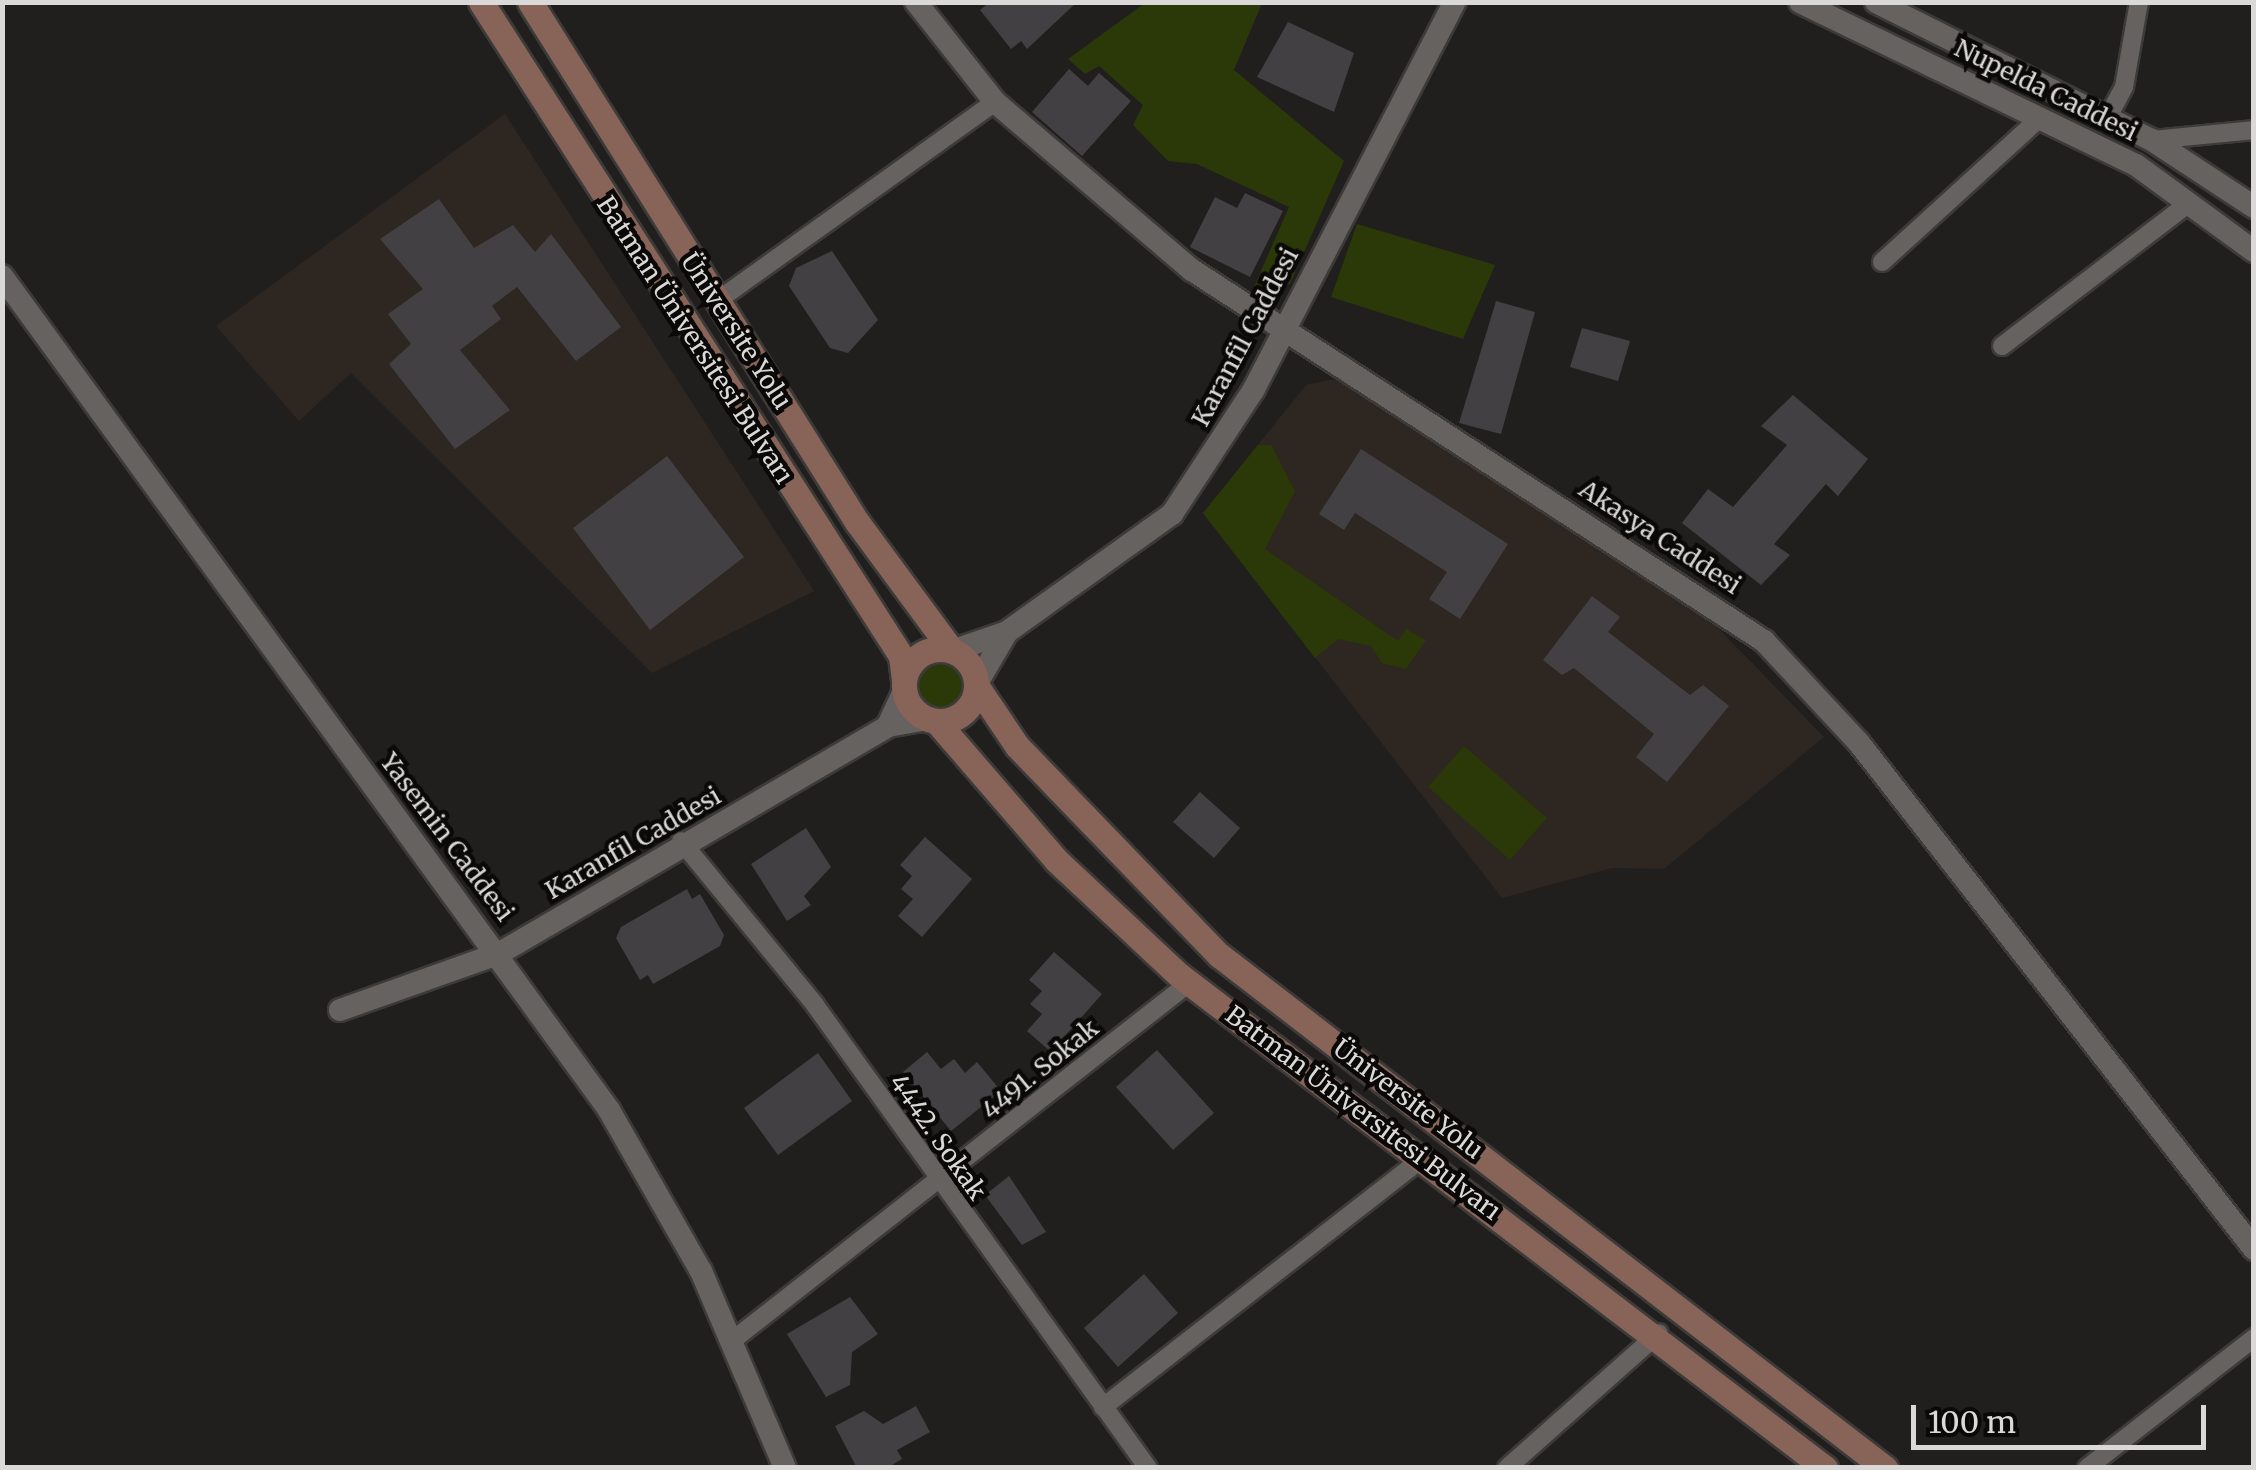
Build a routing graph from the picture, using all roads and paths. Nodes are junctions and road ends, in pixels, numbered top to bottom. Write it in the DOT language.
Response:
graph roads {
  1 [pos="481,2"];
  2 [pos="530,2"];
  3 [pos="916,2"];
  4 [pos="1455,2"];
  5 [pos="1800,2"];
  6 [pos="1876,2"];
  7 [pos="2139,2"];
  8 [pos="995,102"];
  9 [pos="2041,117"];
  10 [pos="2108,117"];
  11 [pos="2254,130"];
  12 [pos="2152,140"];
  13 [pos="2188,203"];
  14 [pos="2254,207"];
  15 [pos="2254,251"];
  16 [pos="1882,262"];
  17 [pos="2,276"];
  18 [pos="717,301"];
  19 [pos="1282,329"];
  20 [pos="2002,346"];
  21 [pos="1007,632"];
  22 [pos="952,651"];
  23 [pos="976,684"];
  24 [pos="904,685"];
  25 [pos="932,720"];
  26 [pos="888,726"];
  27 [pos="681,841"];
  28 [pos="500,953"];
  29 [pos="1189,983"];
  30 [pos="340,1010"];
  31 [pos="1423,1158"];
  32 [pos="940,1184"];
  33 [pos="2254,1248"];
  34 [pos="1659,1333"];
  35 [pos="2254,1338"];
  36 [pos="733,1340"];
  37 [pos="1103,1408"];
  38 [pos="786,1468"];
  39 [pos="1148,1468"];
  40 [pos="1508,1468"];
  41 [pos="1825,1468"];
  42 [pos="1885,1468"];
  43 [pos="2087,1468"];
  1 -- 24 [label="main road, Batman Üniversitesi Bulvarı"];
  2 -- 18 [label="main road, Üniversite Yolu"];
  3 -- 8 [label="street, Akasya Caddesi"];
  4 -- 19 [label="street, Karanfil Caddesi"];
  5 -- 9 [label="street, Nupelda Caddesi"];
  6 -- 10 [label="street, Nupelda Caddesi"];
  7 -- 10 [label="street"];
  8 -- 18 [label="street"];
  8 -- 19 [label="street, Akasya Caddesi"];
  9 -- 13 [label="street, Nupelda Caddesi"];
  9 -- 16 [label="street"];
  10 -- 12 [label="street, Nupelda Caddesi"];
  11 -- 12 [label="street"];
  12 -- 14 [label="street, Nupelda Caddesi"];
  13 -- 15 [label="street, Nupelda Caddesi"];
  13 -- 20 [label="street"];
  17 -- 28 [label="street, Yasemin Caddesi"];
  18 -- 22 [label="main road, Üniversite Yolu"];
  19 -- 21 [label="street, Karanfil Caddesi"];
  19 -- 33 [label="street, Akasya Caddesi"];
  21 -- 22 [label="street"];
  21 -- 23 [label="street"];
  22 -- 23 [label="main road"];
  22 -- 24 [label="main road"];
  23 -- 25 [label="main road"];
  23 -- 42 [label="main road, Üniversite Yolu"];
  24 -- 25 [label="main road"];
  24 -- 26 [label="street"];
  25 -- 26 [label="street"];
  25 -- 29 [label="main road, Batman Üniversitesi Bulvarı"];
  26 -- 27 [label="street, Karanfil Caddesi"];
  27 -- 28 [label="street, Karanfil Caddesi"];
  27 -- 32 [label="street, 4442. Sokak"];
  28 -- 30 [label="street, Karanfil Caddesi"];
  28 -- 36 [label="street, Yasemin Caddesi"];
  29 -- 31 [label="main road, Batman Üniversitesi Bulvarı"];
  29 -- 32 [label="street, 4491. Sokak"];
  31 -- 34 [label="main road, Batman Üniversitesi Bulvarı"];
  31 -- 37 [label="street"];
  32 -- 36 [label="street, 4491. Sokak"];
  32 -- 37 [label="street, 4442. Sokak"];
  34 -- 40 [label="street"];
  34 -- 41 [label="main road, Batman Üniversitesi Bulvarı"];
  35 -- 43 [label="street"];
  36 -- 38 [label="street, Yasemin Caddesi"];
  37 -- 39 [label="street, 4442. Sokak"];
}
